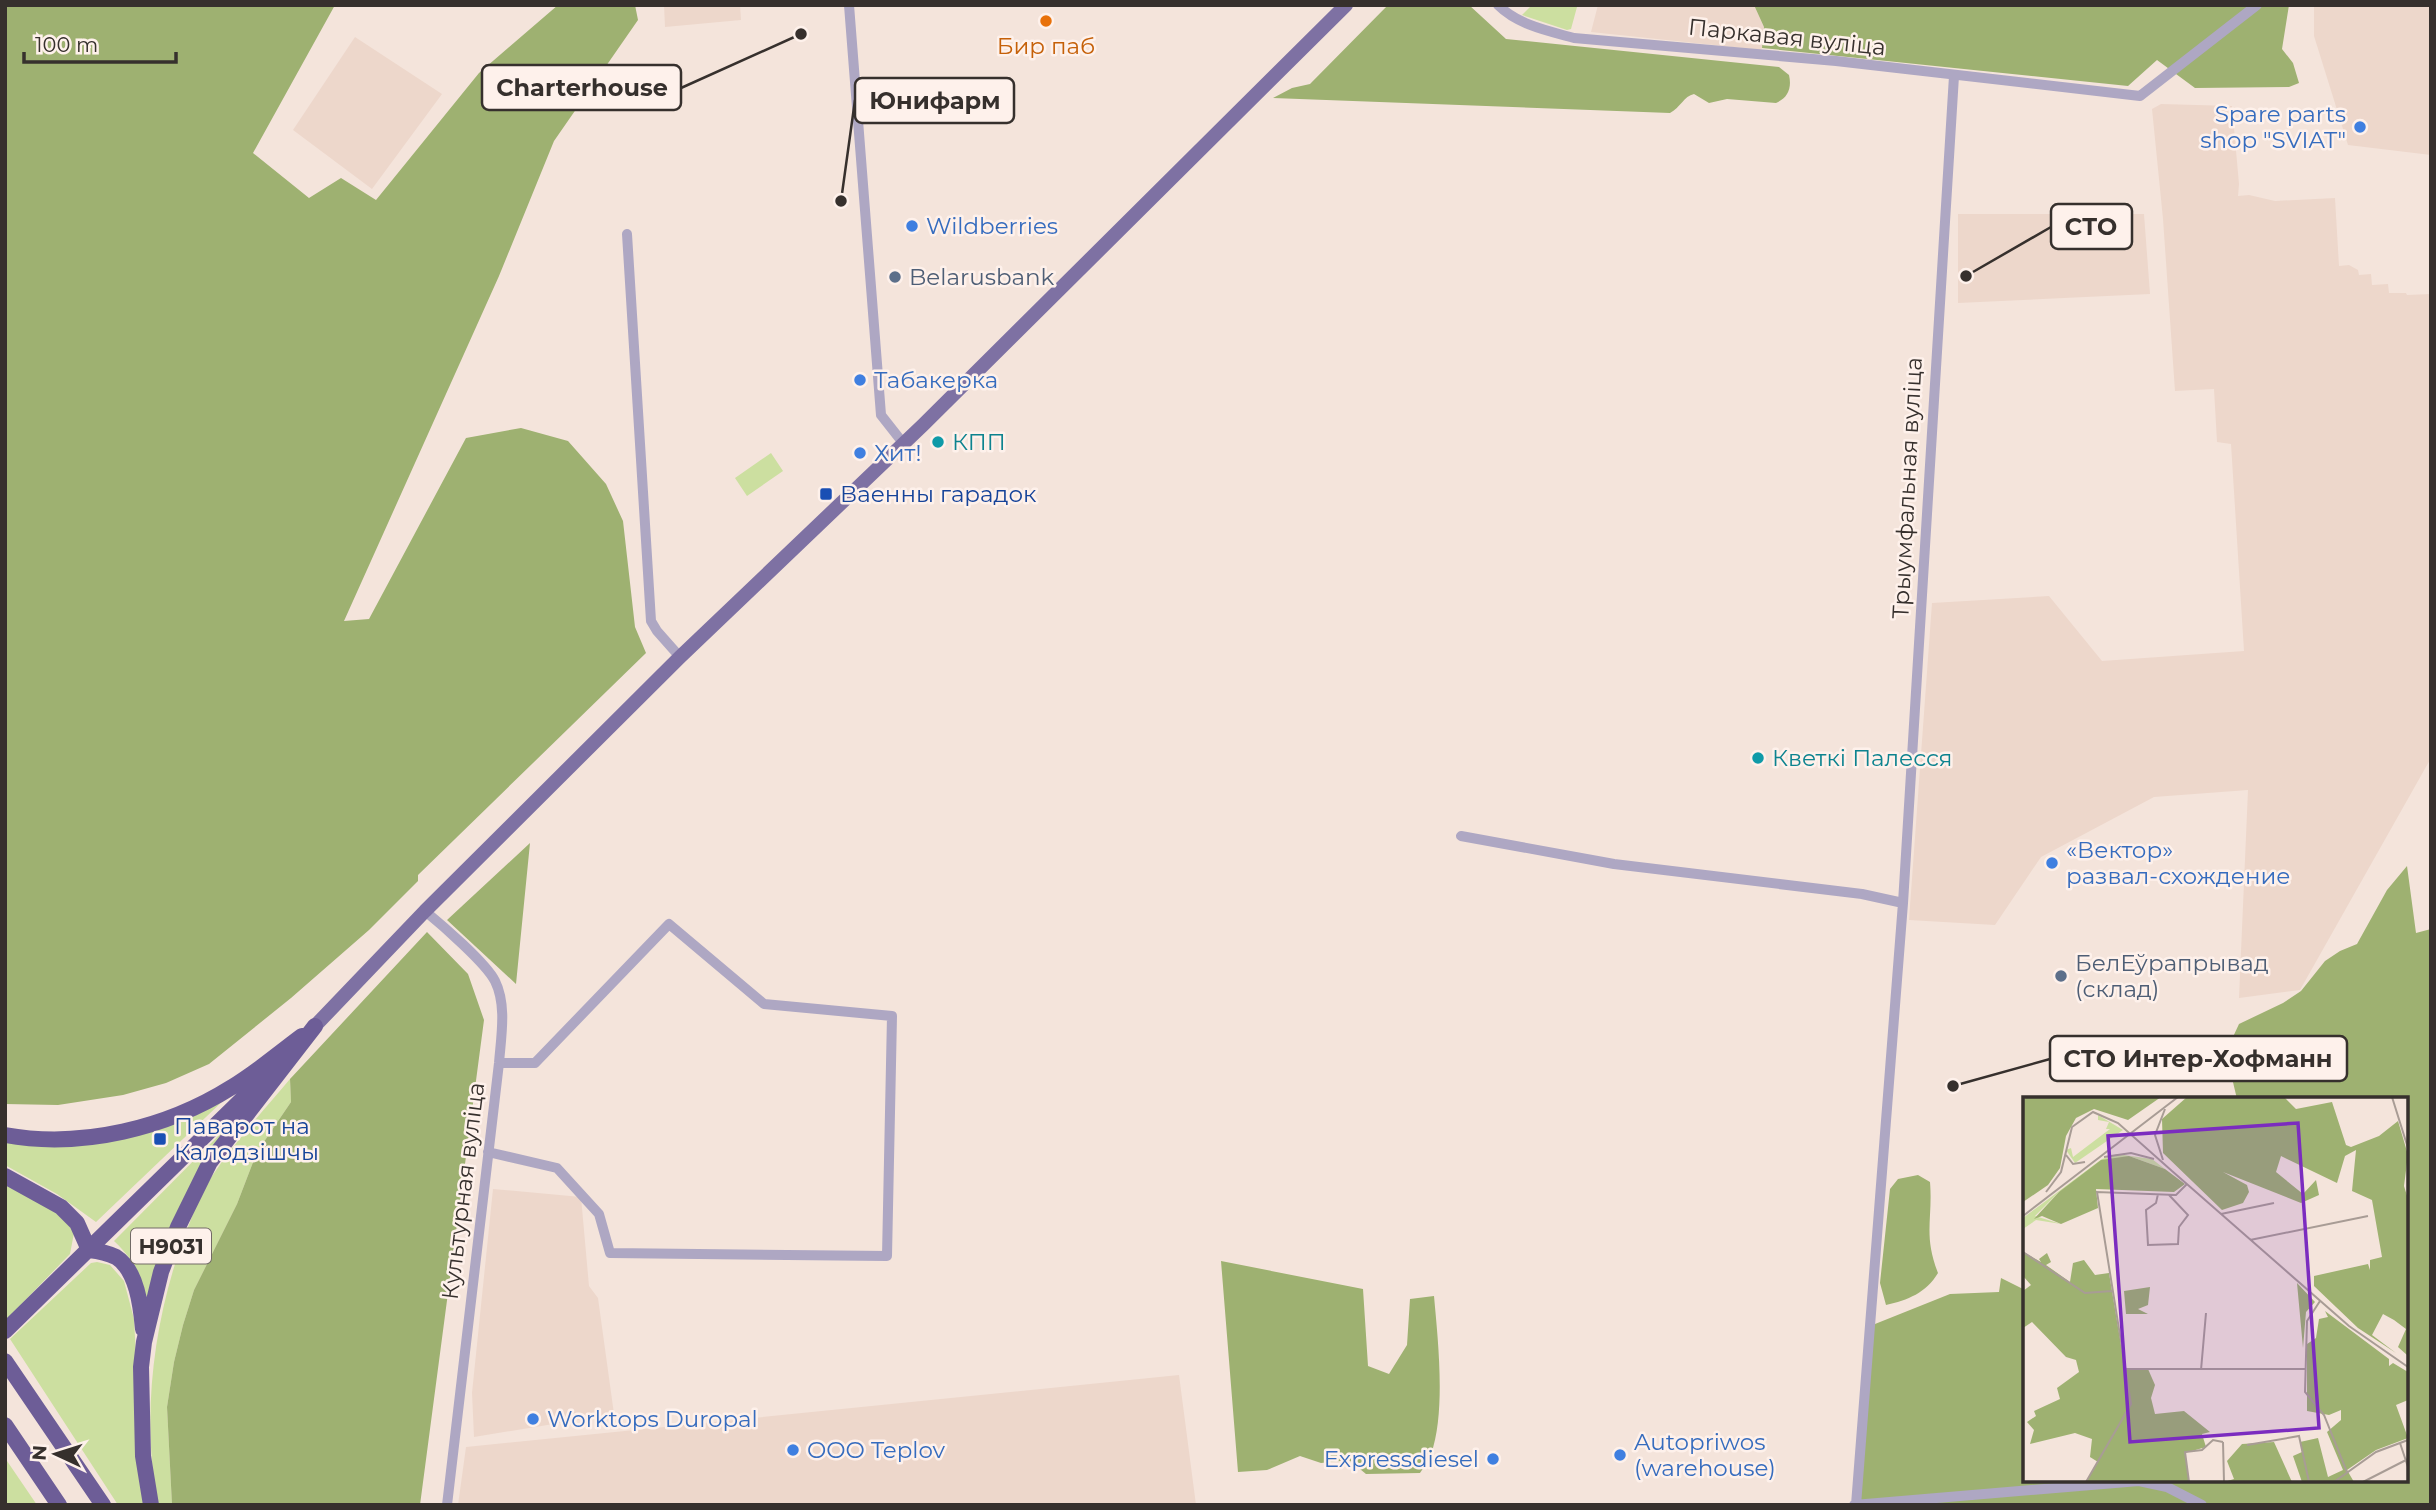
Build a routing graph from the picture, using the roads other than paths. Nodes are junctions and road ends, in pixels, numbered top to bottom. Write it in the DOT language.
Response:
graph roads {
  1 [pos="849,5"];
  2 [pos="1346,5"];
  3 [pos="1498,5"];
  4 [pos="2257,5"];
  5 [pos="1954,76"];
  6 [pos="627,234"];
  7 [pos="902,443"];
  8 [pos="680,657"];
  9 [pos="1461,836"];
  10 [pos="1903,903"];
  11 [pos="425,911"];
  12 [pos="315,1026"];
  13 [pos="499,1063"];
  14 [pos="5,1135"];
  15 [pos="488,1152"];
  16 [pos="5,1177"];
  17 [pos="89,1250"];
  18 [pos="5,1331"];
  19 [pos="144,1342"];
  20 [pos="5,1361"];
  21 [pos="5,1425"];
  22 [pos="2127,1482"];
  23 [pos="2144,1482"];
  24 [pos="59,1505"];
  25 [pos="103,1505"];
  26 [pos="150,1505"];
  27 [pos="447,1505"];
  28 [pos="1855,1505"];
  29 [pos="2202,1505"];
  1 -- 7 [label="street"];
  2 -- 7 [label="main road, Н9031"];
  3 -- 5 [label="street, Паркавая вуліца"];
  4 -- 5 [label="street, Паркавая вуліца"];
  5 -- 10 [label="street, Трыумфальная вуліца"];
  6 -- 8 [label="street"];
  7 -- 8 [label="main road, Н9031"];
  8 -- 11 [label="main road, Н9031"];
  9 -- 10 [label="street"];
  10 -- 28 [label="street, Трыумфальная вуліца"];
  11 -- 12 [label="main road, Н9031"];
  11 -- 13 [label="street, Культурная вуліца"];
  12 -- 14 [label="highway, Н9031"];
  12 -- 17 [label="highway, Н9031"];
  12 -- 19 [label="highway, Н9031"];
  13 -- 15 [label="street, Культурная вуліца"];
  13 -- 15 [label="street"];
  15 -- 27 [label="street, Культурная вуліца"];
  16 -- 17 [label="highway"];
  17 -- 18 [label="highway, Н9031"];
  17 -- 19 [label="highway, Н9031"];
  19 -- 26 [label="highway, Н9031"];
  20 -- 25 [label="highway"];
  21 -- 24 [label="highway"];
  22 -- 28 [label="street"];
  23 -- 29 [label="street"];
}
